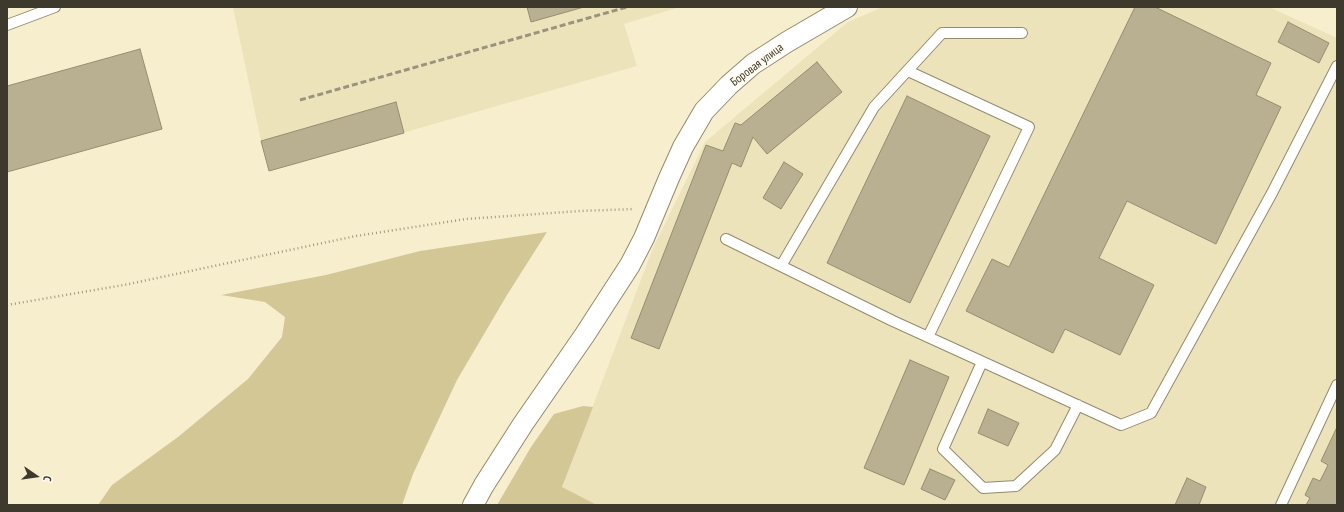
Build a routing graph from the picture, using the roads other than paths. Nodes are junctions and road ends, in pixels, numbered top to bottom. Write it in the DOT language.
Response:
graph roads {
  1 [pos="55,7"];
  2 [pos="847,7"];
  3 [pos="7,25"];
  4 [pos="1022,33"];
  5 [pos="1337,66"];
  6 [pos="908,70"];
  7 [pos="726,239"];
  8 [pos="781,266"];
  9 [pos="928,337"];
  10 [pos="982,362"];
  11 [pos="1337,385"];
  12 [pos="1078,405"];
  13 [pos="473,505"];
  14 [pos="1281,505"];
  1 -- 3 [label="lane"];
  2 -- 13 [label="street, Боровая улица"];
  4 -- 6 [label="lane"];
  5 -- 12 [label="lane"];
  6 -- 8 [label="lane"];
  6 -- 9 [label="lane"];
  7 -- 8 [label="lane"];
  8 -- 9 [label="lane"];
  9 -- 10 [label="lane"];
  10 -- 12 [label="lane"];
  10 -- 12 [label="lane"];
  11 -- 14 [label="lane"];
}
